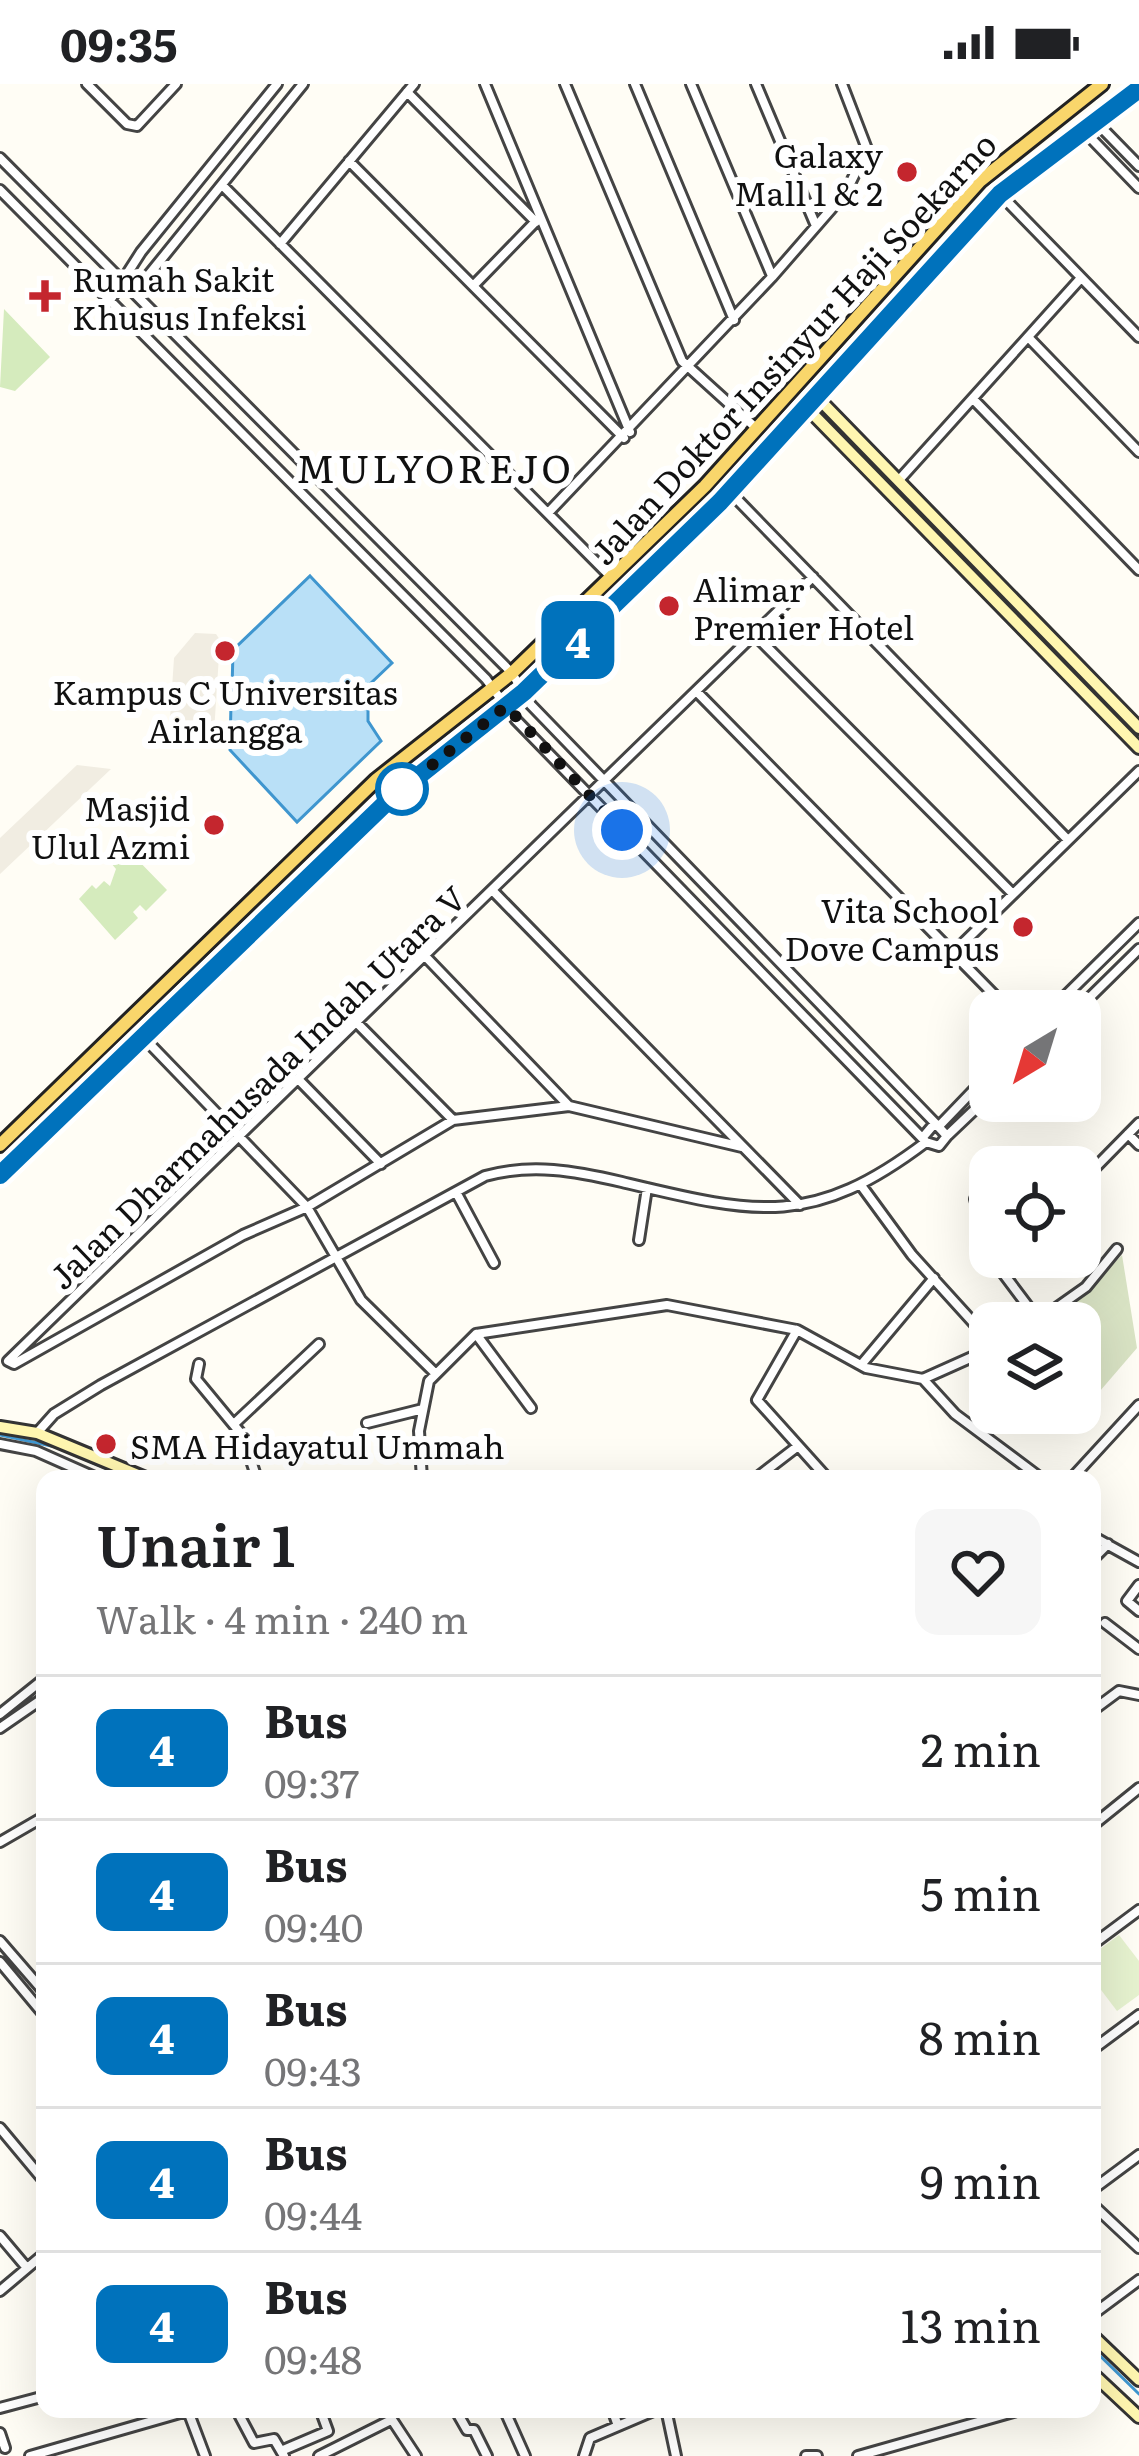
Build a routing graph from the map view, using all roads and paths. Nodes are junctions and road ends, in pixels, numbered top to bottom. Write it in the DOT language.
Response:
graph roads {
  1 [pos="87,84"];
  2 [pos="176,84"];
  3 [pos="277,84"];
  4 [pos="303,84"];
  5 [pos="485,84"];
  6 [pos="565,84"];
  7 [pos="635,84"];
  8 [pos="691,84"];
  9 [pos="756,84"];
  10 [pos="842,84"];
  11 [pos="1102,84"];
  12 [pos="410,88"];
  13 [pos="1139,89"];
  14 [pos="1089,126"];
  15 [pos="0,158"];
  16 [pos="349,161"];
  17 [pos="1139,166"];
  18 [pos="222,185"];
  19 [pos="1139,188"];
  20 [pos="0,190"];
  21 [pos="1000,194"];
  22 [pos="538,219"];
  23 [pos="817,224"];
  24 [pos="280,244"];
  25 [pos="146,277"];
  26 [pos="772,277"];
  27 [pos="1081,278"];
  28 [pos="125,284"];
  29 [pos="473,286"];
  30 [pos="886,286"];
  31 [pos="907,295"];
  32 [pos="109,302"];
  33 [pos="734,320"];
  34 [pos="1028,337"];
  35 [pos="1139,338"];
  36 [pos="690,368"];
  37 [pos="817,396"];
  38 [pos="972,399"];
  39 [pos="806,407"];
  40 [pos="757,428"];
  41 [pos="627,435"];
  42 [pos="1139,452"];
  43 [pos="899,480"];
  44 [pos="705,486"];
  45 [pos="725,497"];
  46 [pos="548,513"];
  47 [pos="1139,570"];
  48 [pos="611,577"];
  49 [pos="813,577"];
  50 [pos="1016,601"];
  51 [pos="1006,612"];
  52 [pos="754,634"];
  53 [pos="512,674"];
  54 [pos="495,689"];
  55 [pos="696,691"];
  56 [pos="524,692"];
  57 [pos="506,706"];
  58 [pos="1139,728"];
  59 [pos="1139,748"];
  60 [pos="1139,771"];
  61 [pos="605,779"];
  62 [pos="589,796"];
  63 [pos="1068,840"];
  64 [pos="492,890"];
  65 [pos="1013,894"];
  66 [pos="1139,923"];
  67 [pos="1139,949"];
  68 [pos="952,952"];
  69 [pos="424,956"];
  70 [pos="989,990"];
  71 [pos="1071,990"];
  72 [pos="1097,990"];
  73 [pos="356,1022"];
  74 [pos="142,1036"];
  75 [pos="299,1079"];
  76 [pos="969,1093"];
  77 [pos="568,1106"];
  78 [pos="969,1115"];
  79 [pos="453,1120"];
  80 [pos="938,1123"];
  81 [pos="1139,1123"];
  82 [pos="1128,1134"];
  83 [pos="240,1136"];
  84 [pos="947,1136"];
  85 [pos="925,1139"];
  86 [pos="0,1145"];
  87 [pos="1139,1145"];
  88 [pos="742,1147"];
  89 [pos="1101,1162"];
  90 [pos="381,1164"];
  91 [pos="0,1175"];
  92 [pos="647,1188"];
  93 [pos="863,1188"];
  94 [pos="456,1192"];
  95 [pos="800,1205"];
  96 [pos="307,1208"];
  97 [pos="638,1240"];
  98 [pos="1117,1249"];
  99 [pos="340,1258"];
  100 [pos="494,1263"];
  101 [pos="934,1278"];
  102 [pos="1065,1302"];
  103 [pos="969,1320"];
  104 [pos="797,1330"];
  105 [pos="476,1334"];
  106 [pos="320,1344"];
  107 [pos="969,1356"];
  108 [pos="199,1364"];
  109 [pos="861,1365"];
  110 [pos="435,1373"];
  111 [pos="922,1379"];
  112 [pos="1139,1405"];
  113 [pos="531,1408"];
  114 [pos="422,1409"];
  115 [pos="235,1423"];
  116 [pos="367,1423"];
  117 [pos="0,1427"];
  118 [pos="37,1433"];
  119 [pos="0,1444"];
  120 [pos="798,1446"];
  121 [pos="79,1470"];
  122 [pos="126,1470"];
  123 [pos="253,1470"];
  124 [pos="422,1470"];
  125 [pos="767,1470"];
  126 [pos="819,1470"];
  127 [pos="1030,1470"];
  128 [pos="1079,1470"];
  129 [pos="1101,1540"];
  130 [pos="1108,1543"];
  131 [pos="1101,1550"];
  132 [pos="1139,1562"];
  133 [pos="1139,1585"];
  134 [pos="1139,1611"];
  135 [pos="1106,1624"];
  136 [pos="1139,1649"];
  137 [pos="36,1685"];
  138 [pos="1139,1695"];
  139 [pos="36,1703"];
  140 [pos="1101,1704"];
  141 [pos="0,1714"];
  142 [pos="0,1728"];
  143 [pos="1139,1788"];
  144 [pos="1101,1819"];
  145 [pos="36,1824"];
  146 [pos="0,1842"];
  147 [pos="1139,1910"];
  148 [pos="1101,1938"];
  149 [pos="0,1941"];
  150 [pos="0,1963"];
  151 [pos="36,1983"];
  152 [pos="36,2005"];
  153 [pos="1139,2015"];
  154 [pos="1101,2043"];
  155 [pos="0,2128"];
  156 [pos="1139,2155"];
  157 [pos="36,2171"];
  158 [pos="1101,2183"];
  159 [pos="1101,2212"];
  160 [pos="0,2236"];
  161 [pos="1139,2248"];
  162 [pos="36,2260"];
  163 [pos="27,2268"];
  164 [pos="1139,2280"];
  165 [pos="0,2291"];
  166 [pos="1101,2307"];
  167 [pos="1101,2344"];
  168 [pos="1139,2380"];
  169 [pos="1101,2381"];
  170 [pos="1107,2387"];
  171 [pos="1101,2389"];
  172 [pos="36,2398"];
  173 [pos="0,2408"];
  174 [pos="1139,2417"];
  175 [pos="163,2418"];
  176 [pos="193,2418"];
  177 [pos="241,2418"];
  178 [pos="323,2418"];
  179 [pos="460,2418"];
  180 [pos="508,2418"];
  181 [pos="615,2418"];
  182 [pos="639,2418"];
  183 [pos="665,2418"];
  184 [pos="992,2418"];
  185 [pos="391,2420"];
  186 [pos="618,2426"];
  187 [pos="0,2433"];
  188 [pos="5,2448"];
  189 [pos="282,2453"];
  190 [pos="30,2456"];
  191 [pos="205,2456"];
  192 [pos="319,2456"];
  193 [pos="416,2456"];
  194 [pos="487,2456"];
  195 [pos="525,2456"];
  196 [pos="584,2456"];
  197 [pos="676,2456"];
  198 [pos="806,2456"];
  199 [pos="817,2456"];
  200 [pos="857,2456"];
  1 -- 2 [label="street"];
  3 -- 28 [label="street"];
  4 -- 18 [label="street"];
  5 -- 22 [label="street"];
  6 -- 36 [label="street"];
  7 -- 33 [label="street"];
  8 -- 26 [label="street"];
  9 -- 23 [label="street"];
  10 -- 23 [label="street"];
  11 -- 30 [label="main road, Jalan Doktor Insinyur Haji Soekarno"];
  12 -- 16 [label="street"];
  12 -- 22 [label="street"];
  13 -- 14 [label="main road, Jalan Doktor Insinyur Haji Soekarno"];
  14 -- 17 [label="street"];
  14 -- 19 [label="street"];
  14 -- 21 [label="main road, Jalan Doktor Insinyur Haji Soekarno"];
  15 -- 28 [label="street"];
  16 -- 24 [label="street"];
  16 -- 29 [label="street"];
  18 -- 24 [label="street"];
  18 -- 25 [label="street"];
  20 -- 32 [label="street"];
  21 -- 27 [label="street"];
  21 -- 31 [label="main road, Jalan Doktor Insinyur Haji Soekarno"];
  22 -- 29 [label="street"];
  22 -- 41 [label="street"];
  23 -- 26 [label="street"];
  24 -- 46 [label="street"];
  26 -- 33 [label="street"];
  27 -- 34 [label="street"];
  27 -- 35 [label="street"];
  28 -- 32 [label="street"];
  28 -- 53 [label="street"];
  29 -- 41 [label="street"];
  30 -- 31 [label="main road"];
  30 -- 40 [label="main road, Jalan Doktor Insinyur Haji Soekarno"];
  31 -- 37 [label="main road, Jalan Doktor Insinyur Haji Soekarno"];
  32 -- 54 [label="street"];
  33 -- 36 [label="street"];
  34 -- 38 [label="street"];
  34 -- 42 [label="street"];
  36 -- 40 [label="street"];
  36 -- 41 [label="street"];
  37 -- 39 [label="main road, Jalan Doktor Insinyur Haji Soekarno"];
  37 -- 43 [label="main road"];
  38 -- 43 [label="street"];
  38 -- 47 [label="street"];
  39 -- 45 [label="main road, Jalan Doktor Insinyur Haji Soekarno"];
  39 -- 51 [label="main road"];
  40 -- 44 [label="main road, Jalan Doktor Insinyur Haji Soekarno"];
  41 -- 46 [label="street"];
  43 -- 50 [label="main road"];
  44 -- 45 [label="main road"];
  44 -- 48 [label="main road, Jalan Doktor Insinyur Haji Soekarno"];
  45 -- 49 [label="street"];
  45 -- 56 [label="main road, Jalan Doktor Insinyur Haji Soekarno"];
  46 -- 48 [label="street"];
  48 -- 53 [label="main road, Jalan Doktor Insinyur Haji Soekarno"];
  49 -- 52 [label="street, Jalan Dharmahusada Indah Utara V"];
  49 -- 63 [label="street"];
  50 -- 51 [label="main road"];
  50 -- 58 [label="main road"];
  51 -- 59 [label="main road"];
  52 -- 55 [label="street, Jalan Dharmahusada Indah Utara V"];
  52 -- 65 [label="street"];
  53 -- 54 [label="main road, Jalan Doktor Insinyur Haji Soekarno"];
  53 -- 56 [label="street"];
  54 -- 57 [label="street"];
  54 -- 86 [label="main road, Jalan Doktor Insinyur Haji Soekarno"];
  55 -- 61 [label="street, Jalan Dharmahusada Indah Utara V"];
  55 -- 68 [label="street"];
  56 -- 57 [label="main road, Jalan Doktor Insinyur Haji Soekarno"];
  56 -- 61 [label="street"];
  57 -- 62 [label="street"];
  57 -- 74 [label="main road, Jalan Doktor Insinyur Haji Soekarno"];
  60 -- 63 [label="street"];
  61 -- 62 [label="street, Jalan Dharmahusada Indah Utara V"];
  61 -- 80 [label="street"];
  62 -- 64 [label="street, Jalan Dharmahusada Indah Utara V"];
  62 -- 85 [label="street"];
  63 -- 65 [label="street"];
  64 -- 69 [label="street, Jalan Dharmahusada Indah Utara V"];
  64 -- 88 [label="street"];
  65 -- 68 [label="street"];
  66 -- 71 [label="street"];
  67 -- 72 [label="street"];
  68 -- 70 [label="street"];
  69 -- 73 [label="street, Jalan Dharmahusada Indah Utara V"];
  69 -- 77 [label="street"];
  73 -- 75 [label="street, Jalan Dharmahusada Indah Utara V"];
  73 -- 79 [label="street"];
  74 -- 83 [label="street"];
  74 -- 91 [label="main road, Jalan Doktor Insinyur Haji Soekarno"];
  75 -- 83 [label="street, Jalan Dharmahusada Indah Utara V"];
  75 -- 90 [label="street"];
  76 -- 80 [label="street"];
  77 -- 79 [label="street"];
  77 -- 88 [label="street"];
  78 -- 84 [label="street"];
  79 -- 90 [label="street"];
  80 -- 84 [label="street"];
  80 -- 85 [label="street"];
  81 -- 82 [label="street"];
  82 -- 87 [label="street"];
  82 -- 89 [label="street"];
  83 -- 96 [label="street"];
  83 -- 96 [label="street, Jalan Dharmahusada Indah Utara V"];
  84 -- 85 [label="street"];
  85 -- 93 [label="street"];
  88 -- 95 [label="street"];
  90 -- 96 [label="street"];
  92 -- 94 [label="street"];
  92 -- 95 [label="street"];
  92 -- 97 [label="street"];
  93 -- 95 [label="street"];
  93 -- 101 [label="street"];
  94 -- 99 [label="street"];
  94 -- 100 [label="street"];
  96 -- 99 [label="street"];
  98 -- 102 [label="street"];
  99 -- 110 [label="street"];
  99 -- 118 [label="street"];
  101 -- 103 [label="street"];
  101 -- 109 [label="street"];
  104 -- 105 [label="street"];
  104 -- 109 [label="street"];
  104 -- 120 [label="street"];
  105 -- 110 [label="street"];
  105 -- 113 [label="street"];
  106 -- 115 [label="street"];
  107 -- 111 [label="street"];
  108 -- 115 [label="street"];
  109 -- 111 [label="street"];
  110 -- 114 [label="street"];
  111 -- 127 [label="street"];
  112 -- 128 [label="street"];
  114 -- 116 [label="street"];
  114 -- 124 [label="street"];
  115 -- 123 [label="street"];
  117 -- 118 [label="main road"];
  118 -- 122 [label="main road"];
  119 -- 121 [label="street"];
  120 -- 125 [label="street"];
  120 -- 126 [label="street"];
  129 -- 130 [label="street"];
  130 -- 131 [label="street"];
  130 -- 132 [label="street"];
  133 -- 134 [label="street"];
  135 -- 136 [label="street"];
  137 -- 141 [label="street"];
  138 -- 140 [label="street"];
  139 -- 142 [label="street"];
  143 -- 144 [label="street"];
  145 -- 146 [label="street"];
  147 -- 148 [label="street"];
  149 -- 151 [label="street"];
  150 -- 152 [label="street"];
  153 -- 154 [label="street"];
  155 -- 157 [label="street"];
  156 -- 158 [label="street"];
  159 -- 161 [label="street"];
  160 -- 163 [label="street"];
  162 -- 163 [label="street"];
  163 -- 165 [label="street"];
  164 -- 166 [label="street"];
  167 -- 168 [label="main road"];
  169 -- 170 [label="main road"];
  170 -- 171 [label="street"];
  170 -- 174 [label="main road"];
  172 -- 173 [label="street"];
  175 -- 190 [label="street"];
  176 -- 191 [label="street"];
  177 -- 189 [label="street"];
  178 -- 189 [label="street"];
  179 -- 194 [label="street"];
  180 -- 195 [label="street"];
  181 -- 186 [label="street"];
  182 -- 186 [label="street"];
  183 -- 197 [label="street"];
  184 -- 200 [label="street"];
  185 -- 192 [label="street"];
  185 -- 193 [label="street"];
  186 -- 196 [label="street"];
  187 -- 188 [label="street"];
  198 -- 199 [label="street"];
}
